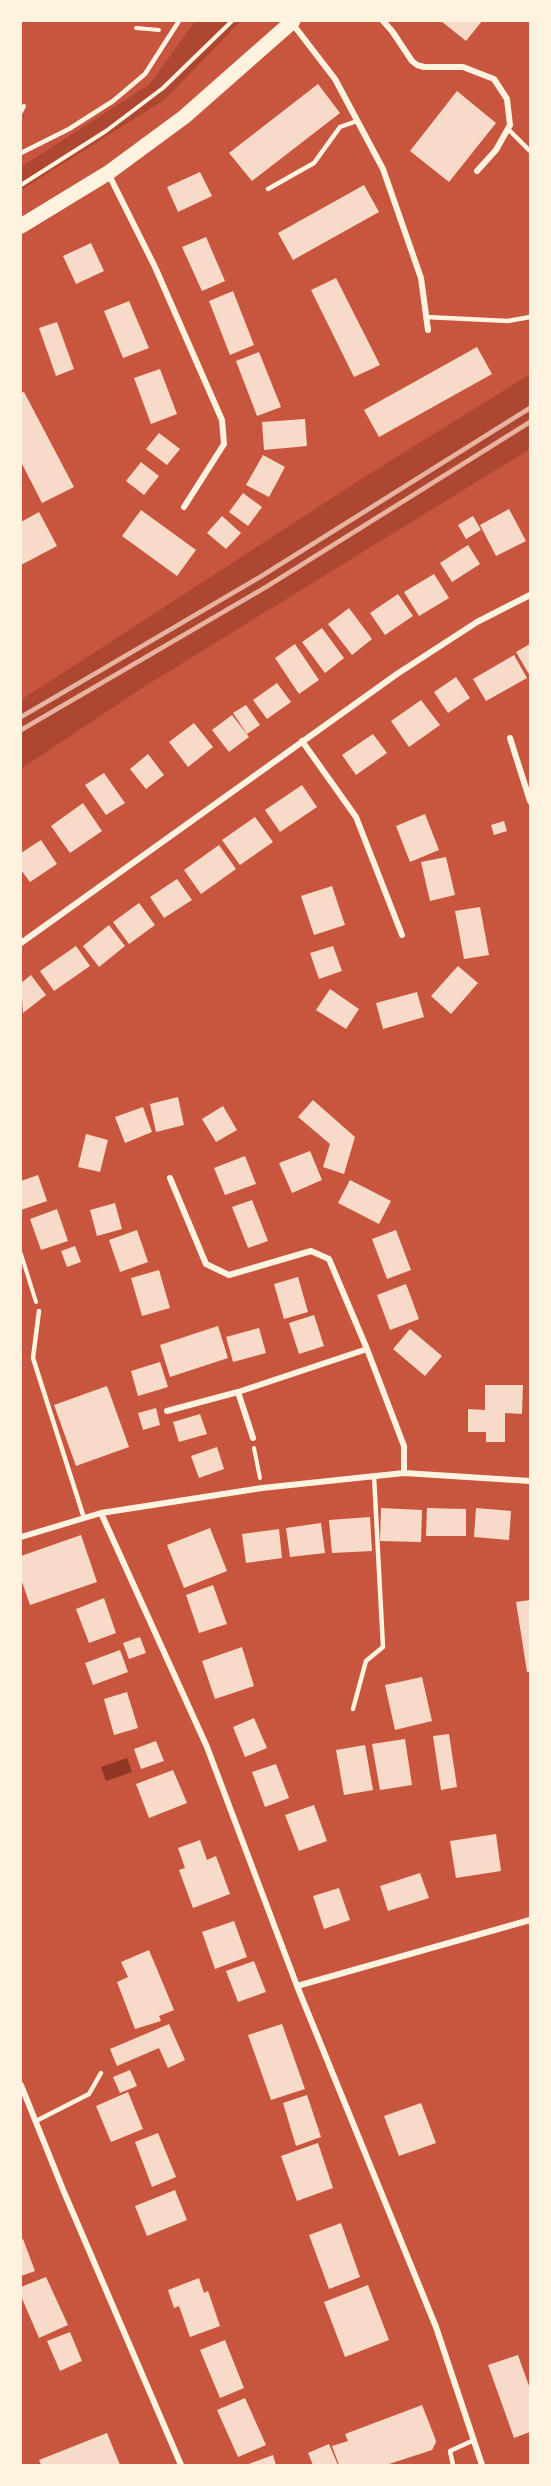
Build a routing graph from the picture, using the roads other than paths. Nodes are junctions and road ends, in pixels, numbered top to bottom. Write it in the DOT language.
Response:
graph roads {
  1 [pos="178,21"];
  2 [pos="383,21"];
  3 [pos="292,22"];
  4 [pos="357,121"];
  5 [pos="508,129"];
  6 [pos="530,151"];
  7 [pos="21,153"];
  8 [pos="477,171"];
  9 [pos="108,173"];
  10 [pos="268,189"];
  11 [pos="21,226"];
  12 [pos="426,317"];
  13 [pos="530,317"];
  14 [pos="428,330"];
  15 [pos="184,507"];
  16 [pos="530,595"];
  17 [pos="510,738"];
  18 [pos="302,741"];
  19 [pos="530,801"];
  20 [pos="402,935"];
  21 [pos="21,943"];
  22 [pos="170,1178"];
  23 [pos="39,1311"];
  24 [pos="367,1349"];
  25 [pos="238,1392"];
  26 [pos="167,1411"];
  27 [pos="253,1438"];
  28 [pos="404,1473"];
  29 [pos="374,1476"];
  30 [pos="530,1481"];
  31 [pos="100,1514"];
  32 [pos="84,1518"];
  33 [pos="21,1537"];
  34 [pos="353,1709"];
  35 [pos="530,1920"];
  36 [pos="297,1986"];
  37 [pos="101,2073"];
  38 [pos="21,2085"];
  39 [pos="36,2121"];
  40 [pos="474,2440"];
  41 [pos="182,2465"];
  42 [pos="453,2465"];
  43 [pos="482,2465"];
  1 -- 7 [label="lane"];
  2 -- 5 [label="street"];
  3 -- 4 [label="street"];
  3 -- 9 [label="main road"];
  4 -- 10 [label="lane"];
  4 -- 12 [label="street"];
  5 -- 6 [label="lane"];
  5 -- 8 [label="street"];
  9 -- 11 [label="main road"];
  9 -- 15 [label="street"];
  12 -- 13 [label="lane"];
  12 -- 14 [label="street"];
  16 -- 18 [label="street"];
  17 -- 19 [label="street"];
  18 -- 20 [label="street"];
  18 -- 21 [label="street"];
  22 -- 24 [label="street"];
  23 -- 32 [label="lane"];
  24 -- 25 [label="street"];
  24 -- 28 [label="street"];
  25 -- 26 [label="street"];
  25 -- 27 [label="street"];
  28 -- 29 [label="street"];
  28 -- 30 [label="street"];
  29 -- 31 [label="street"];
  29 -- 34 [label="lane"];
  31 -- 32 [label="street"];
  31 -- 36 [label="street"];
  32 -- 33 [label="street"];
  35 -- 36 [label="street"];
  36 -- 40 [label="street"];
  37 -- 39 [label="lane"];
  38 -- 39 [label="street"];
  39 -- 41 [label="street"];
  40 -- 42 [label="lane"];
  40 -- 43 [label="street"];
}
